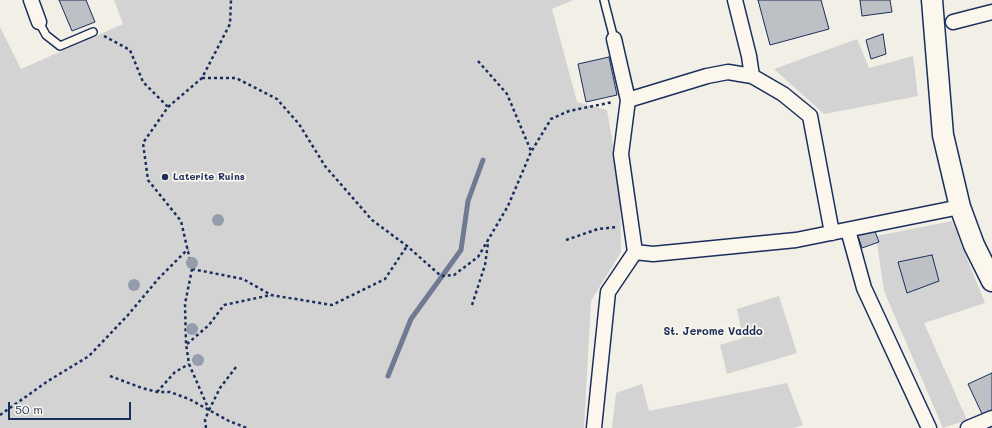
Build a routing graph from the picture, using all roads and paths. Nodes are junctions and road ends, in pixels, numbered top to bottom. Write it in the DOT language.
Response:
graph roads {
  1 [pos="31,0"];
  2 [pos="231,0"];
  3 [pos="604,0"];
  4 [pos="735,0"];
  5 [pos="932,0"];
  6 [pos="992,12"];
  7 [pos="39,22"];
  8 [pos="954,22"];
  9 [pos="93,32"];
  10 [pos="614,39"];
  11 [pos="478,61"];
  12 [pos="752,76"];
  13 [pos="202,78"];
  14 [pos="628,100"];
  15 [pos="168,106"];
  16 [pos="531,152"];
  17 [pos="960,207"];
  18 [pos="631,225"];
  19 [pos="848,230"];
  20 [pos="832,233"];
  21 [pos="566,240"];
  22 [pos="488,242"];
  23 [pos="407,246"];
  24 [pos="188,249"];
  25 [pos="635,252"];
  26 [pos="192,269"];
  27 [pos="990,272"];
  28 [pos="271,294"];
  29 [pos="472,305"];
  30 [pos="186,344"];
  31 [pos="190,364"];
  32 [pos="236,367"];
  33 [pos="110,376"];
  34 [pos="157,392"];
  35 [pos="209,410"];
  36 [pos="0,415"];
  37 [pos="992,418"];
  38 [pos="240,427"];
  39 [pos="206,428"];
  40 [pos="247,428"];
  41 [pos="594,428"];
  42 [pos="929,428"];
  43 [pos="968,428"];
  1 -- 7 [label="street"];
  2 -- 13 [label="path"];
  3 -- 10 [label="lane"];
  4 -- 12 [label="street"];
  5 -- 17 [label="main road"];
  6 -- 8 [label="street"];
  7 -- 9 [label="lane"];
  9 -- 15 [label="path"];
  10 -- 14 [label="street"];
  11 -- 16 [label="path"];
  12 -- 14 [label="street"];
  12 -- 20 [label="street"];
  13 -- 15 [label="path"];
  13 -- 23 [label="path"];
  14 -- 16 [label="path"];
  14 -- 18 [label="street"];
  15 -- 24 [label="path"];
  16 -- 22 [label="path"];
  17 -- 19 [label="street"];
  17 -- 27 [label="main road"];
  18 -- 21 [label="path"];
  18 -- 25 [label="street"];
  19 -- 20 [label="street"];
  19 -- 42 [label="street"];
  20 -- 25 [label="street"];
  22 -- 23 [label="path"];
  22 -- 29 [label="path"];
  23 -- 28 [label="path"];
  24 -- 26 [label="path"];
  24 -- 36 [label="path"];
  25 -- 41 [label="street"];
  26 -- 28 [label="path"];
  26 -- 30 [label="path"];
  28 -- 30 [label="path"];
  30 -- 31 [label="path"];
  31 -- 34 [label="path"];
  31 -- 35 [label="path"];
  32 -- 35 [label="path"];
  33 -- 34 [label="path"];
  34 -- 35 [label="path"];
  35 -- 38 [label="path"];
  35 -- 39 [label="path"];
  37 -- 43 [label="street"];
  38 -- 40 [label="path"];
}
